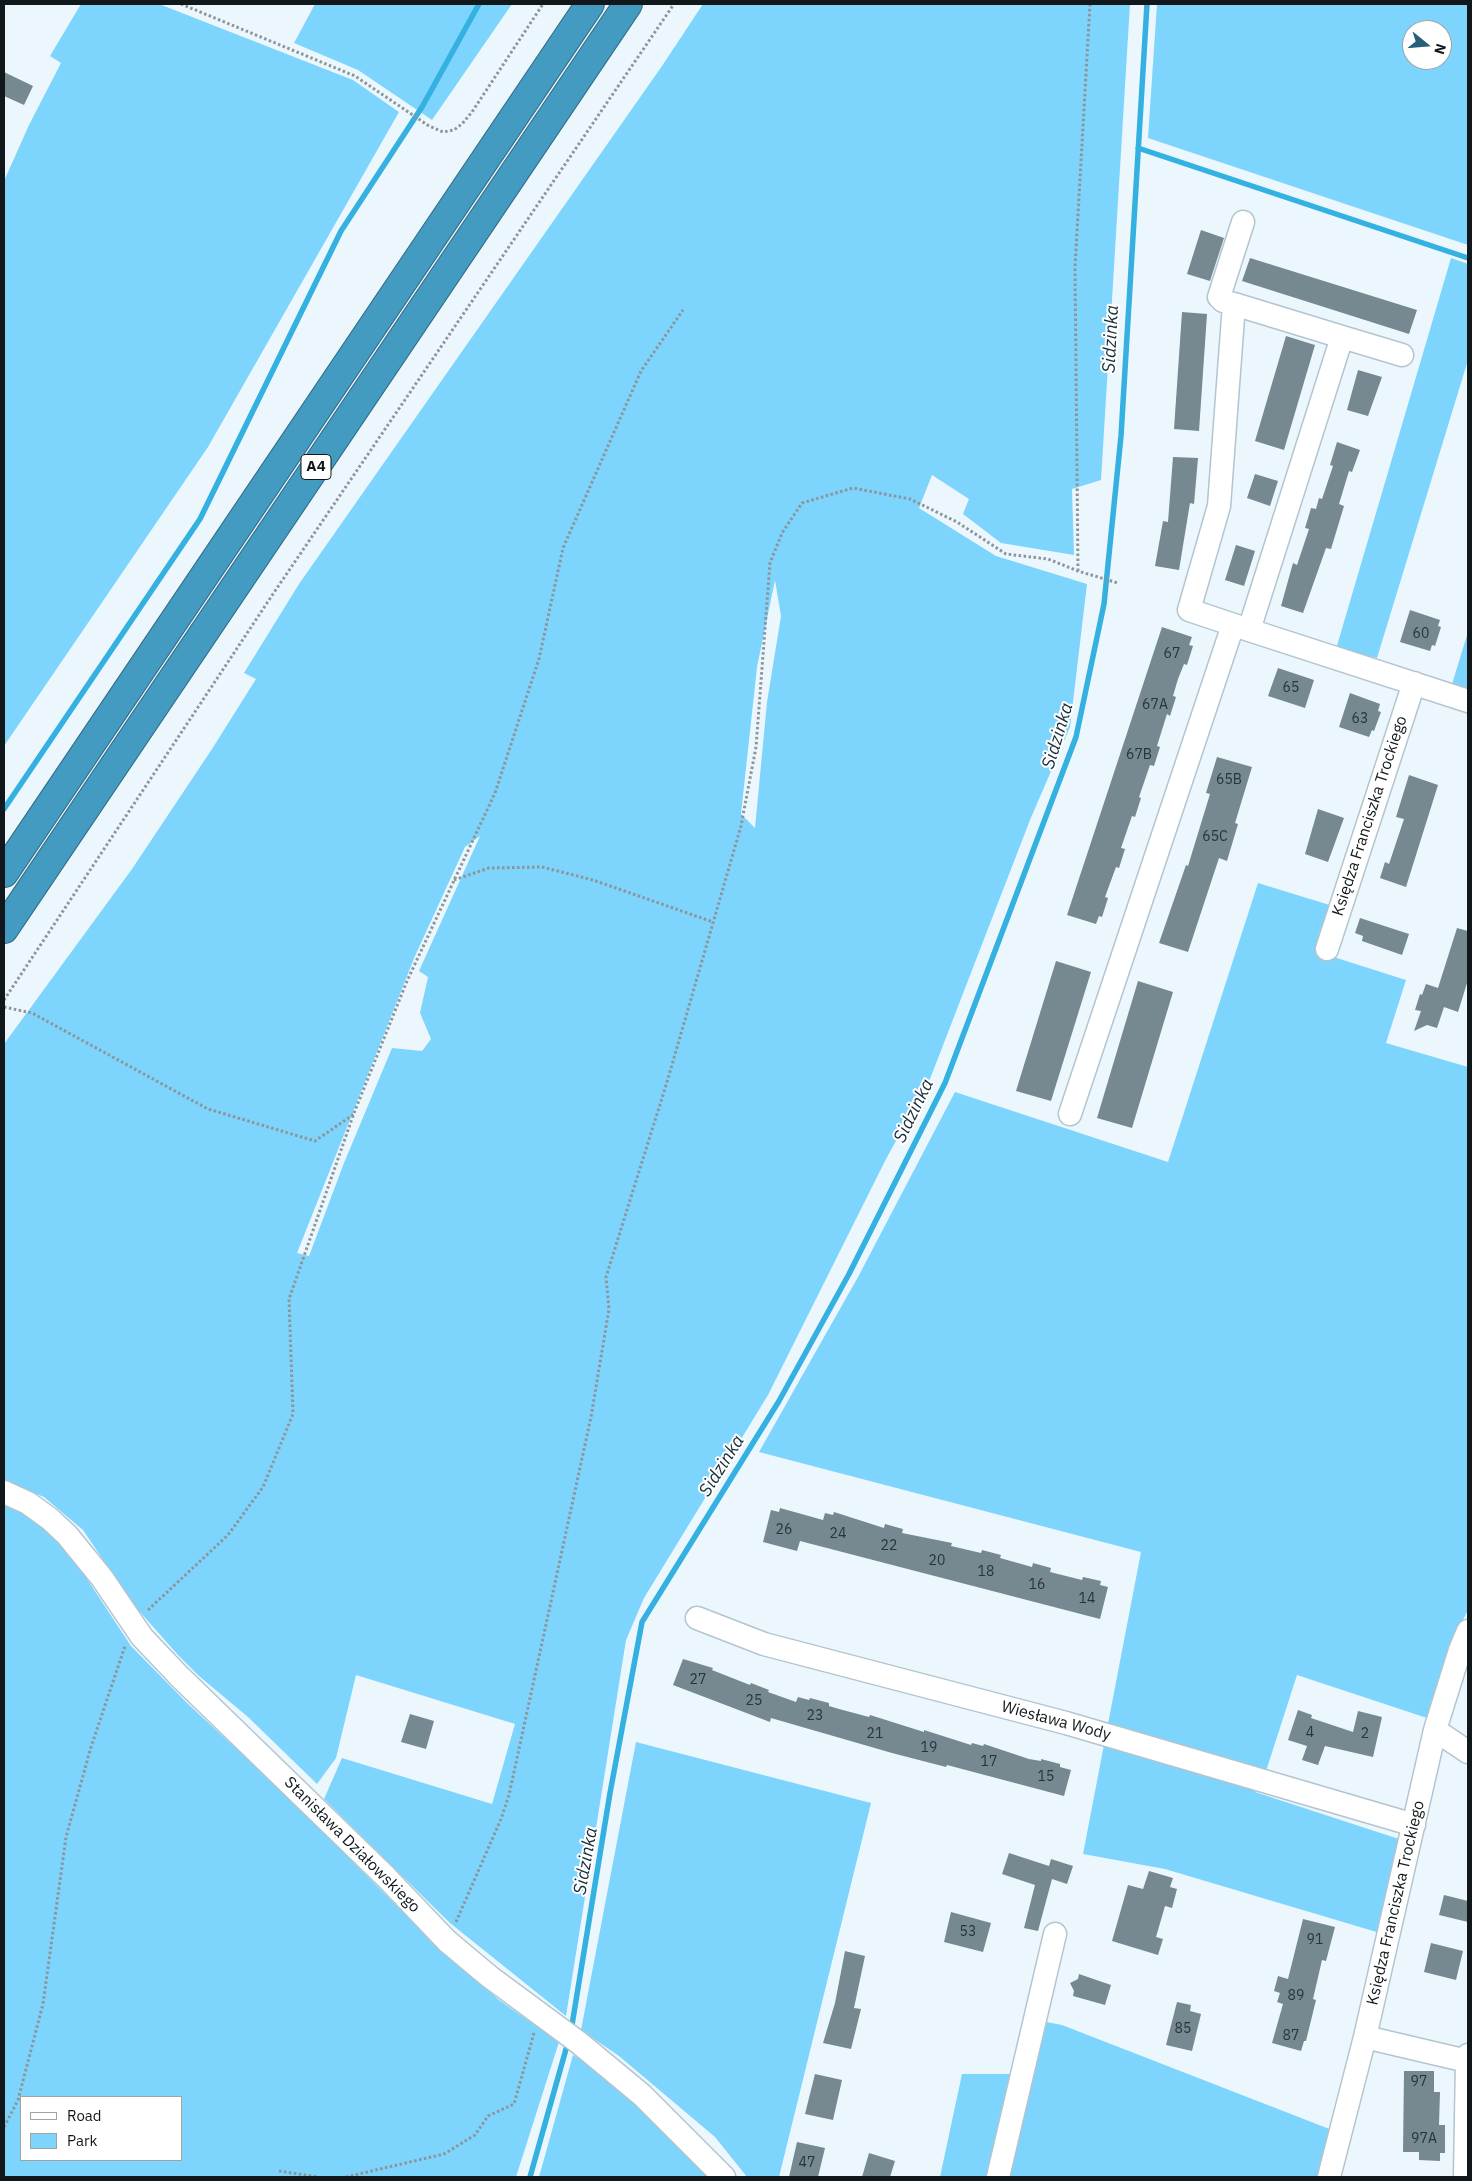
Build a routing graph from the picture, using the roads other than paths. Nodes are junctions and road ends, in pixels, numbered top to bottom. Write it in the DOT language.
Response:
graph roads {
  1 [pos="590,4"];
  2 [pos="628,4"];
  3 [pos="1244,222"];
  4 [pos="1234,304"];
  5 [pos="1342,337"];
  6 [pos="1402,355"];
  7 [pos="1241,628"];
  8 [pos="1414,683"];
  9 [pos="1468,701"];
  10 [pos="4,873"];
  11 [pos="4,929"];
  12 [pos="1327,949"];
  13 [pos="1070,1114"];
  14 [pos="4,1492"];
  15 [pos="696,1618"];
  16 [pos="1468,1631"];
  17 [pos="1435,1730"];
  18 [pos="1468,1752"];
  19 [pos="1414,1825"];
  20 [pos="1055,1934"];
  21 [pos="1365,2037"];
  22 [pos="1468,2058"];
  23 [pos="724,2177"];
  24 [pos="998,2177"];
  25 [pos="1329,2177"];
  26 [pos="1465,2177"];
  1 -- 10 [label="highway, A4"];
  2 -- 11 [label="highway, A4"];
  3 -- 4 [label="street"];
  4 -- 5 [label="street"];
  4 -- 7 [label="street"];
  5 -- 6 [label="street"];
  5 -- 7 [label="street"];
  7 -- 8 [label="street"];
  7 -- 13 [label="street"];
  8 -- 9 [label="street"];
  8 -- 12 [label="street, Księdza Franciszka Trockiego"];
  14 -- 23 [label="street, Stanisława Działowskiego"];
  15 -- 19 [label="street, Wiesława Wody"];
  16 -- 17 [label="street, Księdza Franciszka Trockiego"];
  17 -- 18 [label="street"];
  17 -- 19 [label="street, Księdza Franciszka Trockiego"];
  19 -- 21 [label="street, Księdza Franciszka Trockiego"];
  20 -- 24 [label="street"];
  21 -- 22 [label="street"];
  21 -- 25 [label="street, Księdza Franciszka Trockiego"];
  22 -- 26 [label="street"];
}
